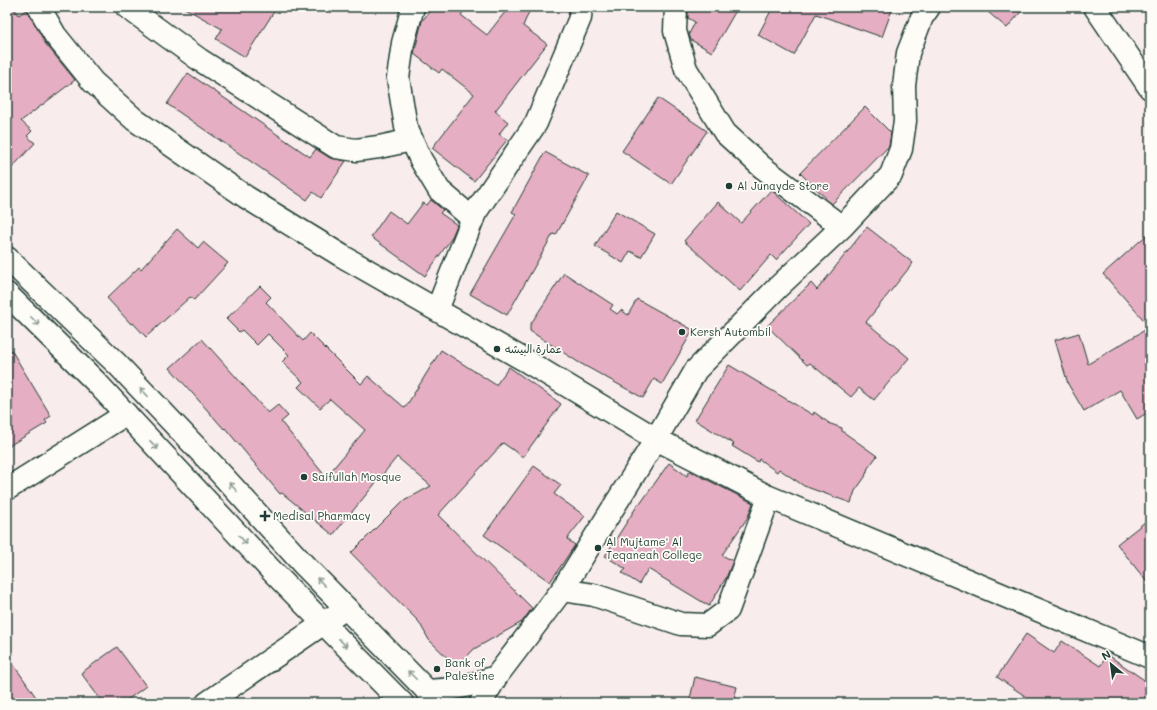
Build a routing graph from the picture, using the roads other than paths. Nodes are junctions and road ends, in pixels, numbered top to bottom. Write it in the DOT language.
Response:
graph roads {
  1 [pos="39,7"];
  2 [pos="127,7"];
  3 [pos="413,7"];
  4 [pos="581,7"];
  5 [pos="676,7"];
  6 [pos="929,7"];
  7 [pos="1095,7"];
  8 [pos="1150,88"];
  9 [pos="412,140"];
  10 [pos="473,219"];
  11 [pos="842,227"];
  12 [pos="7,258"];
  13 [pos="7,294"];
  14 [pos="437,310"];
  15 [pos="126,414"];
  16 [pos="656,439"];
  17 [pos="7,489"];
  18 [pos="769,497"];
  19 [pos="562,590"];
  20 [pos="346,608"];
  21 [pos="324,624"];
  22 [pos="1150,657"];
  23 [pos="496,676"];
  24 [pos="433,697"];
  25 [pos="207,703"];
  26 [pos="402,703"];
  27 [pos="481,703"];
  1 -- 14 [label="street"];
  2 -- 9 [label="street"];
  3 -- 9 [label="street"];
  4 -- 10 [label="street"];
  5 -- 11 [label="street"];
  6 -- 11 [label="street"];
  7 -- 8 [label="street"];
  9 -- 10 [label="street"];
  10 -- 14 [label="street"];
  11 -- 16 [label="street"];
  20 -- 12 [label="street, one-way"];
  13 -- 15 [label="street, one-way"];
  14 -- 16 [label="street"];
  15 -- 17 [label="street"];
  15 -- 21 [label="street, one-way"];
  16 -- 18 [label="street"];
  16 -- 19 [label="street"];
  18 -- 19 [label="street"];
  18 -- 22 [label="street"];
  19 -- 23 [label="street"];
  20 -- 21 [label="street"];
  24 -- 20 [label="street, one-way"];
  21 -- 25 [label="street"];
  21 -- 26 [label="street, one-way"];
  23 -- 24 [label="street"];
  23 -- 27 [label="street"];
}
